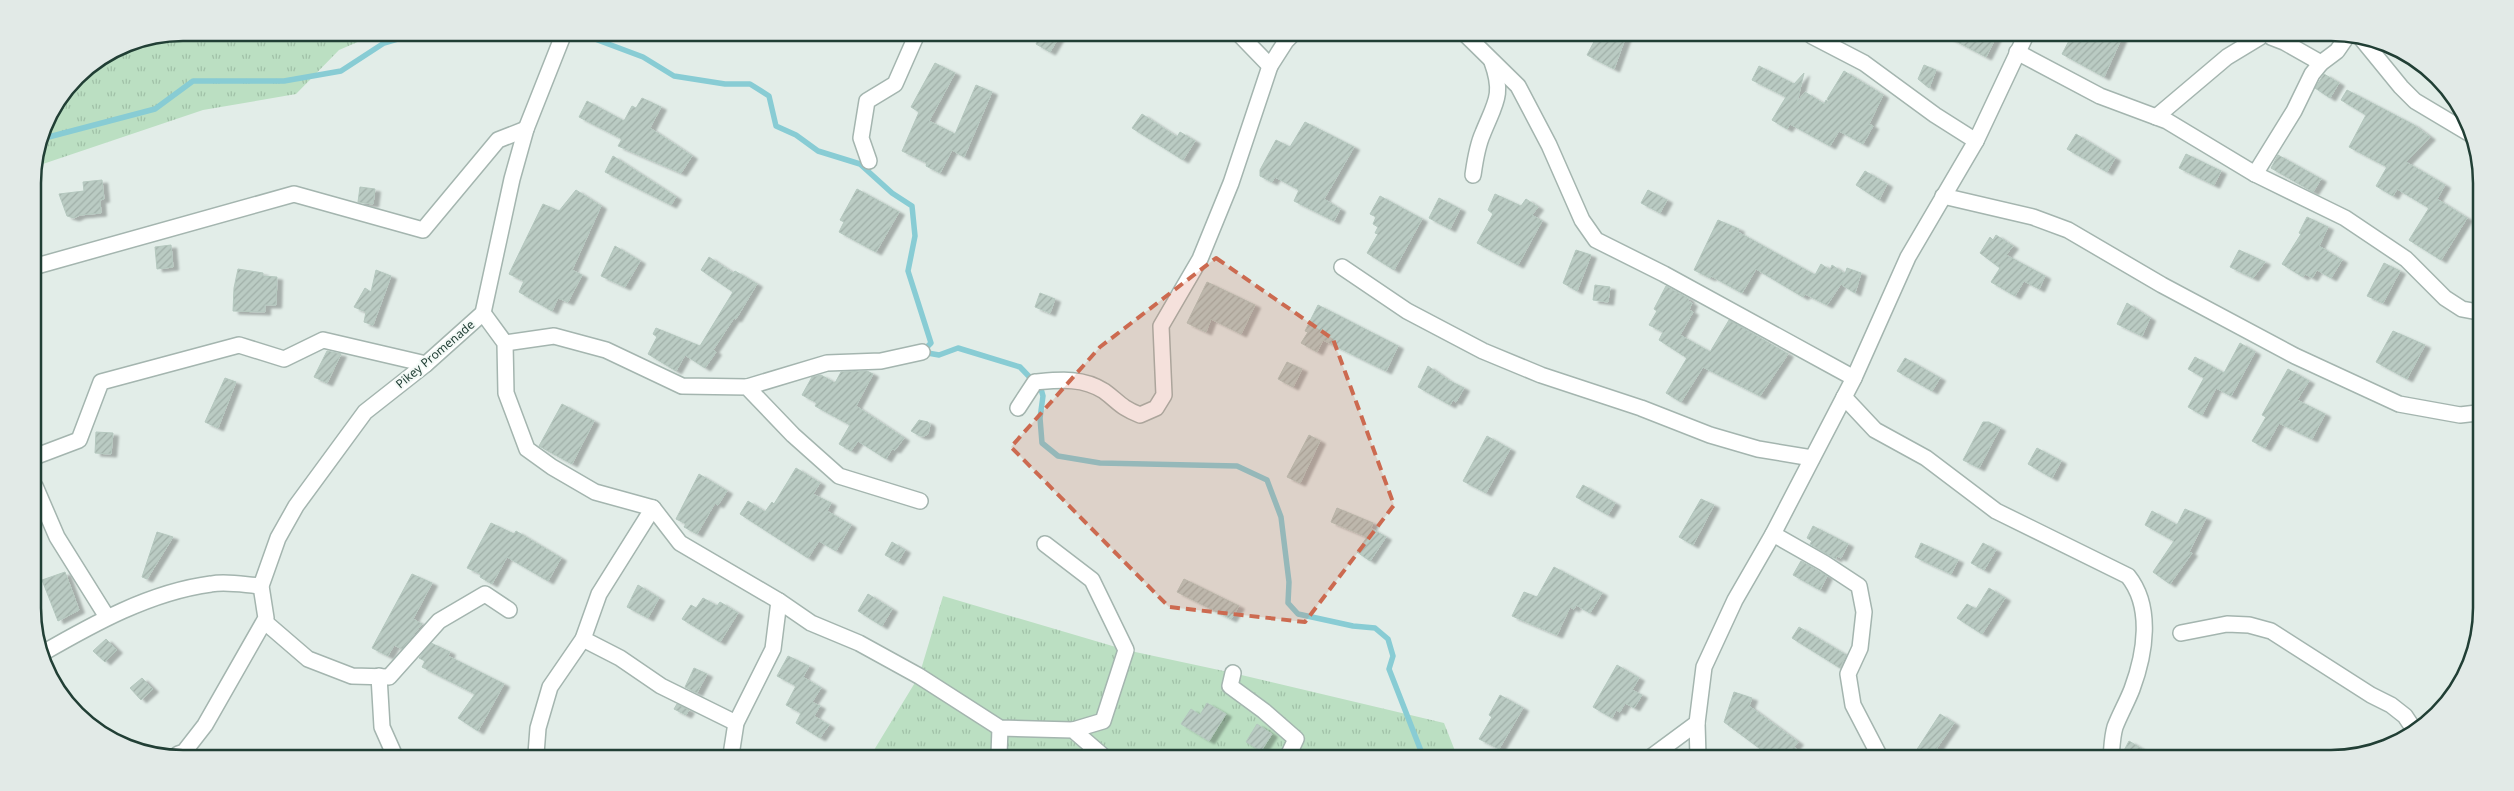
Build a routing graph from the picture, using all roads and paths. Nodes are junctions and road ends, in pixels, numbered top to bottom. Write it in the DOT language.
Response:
graph roads {
  1 [pos="561,41"];
  2 [pos="914,41"];
  3 [pos="1246,41"];
  4 [pos="1286,41"];
  5 [pos="1471,41"];
  6 [pos="1822,41"];
  7 [pos="2023,41"];
  8 [pos="2254,41"];
  9 [pos="2281,41"];
  10 [pos="2344,42"];
  11 [pos="2367,46"];
  12 [pos="2016,52"];
  13 [pos="1492,60"];
  14 [pos="2321,63"];
  15 [pos="1270,66"];
  16 [pos="2156,117"];
  17 [pos="526,129"];
  18 [pos="2462,129"];
  19 [pos="1976,141"];
  20 [pos="869,160"];
  21 [pos="2256,174"];
  22 [pos="1473,175"];
  23 [pos="1943,196"];
  24 [pos="42,265"];
  25 [pos="1342,267"];
  26 [pos="2473,311"];
  27 [pos="483,313"];
  28 [pos="505,343"];
  29 [pos="922,352"];
  30 [pos="426,364"];
  31 [pos="1854,378"];
  32 [pos="747,387"];
  33 [pos="1844,397"];
  34 [pos="1018,408"];
  35 [pos="2473,414"];
  36 [pos="41,454"];
  37 [pos="1812,458"];
  38 [pos="920,501"];
  39 [pos="41,502"];
  40 [pos="653,508"];
  41 [pos="1773,534"];
  42 [pos="1045,544"];
  43 [pos="261,586"];
  44 [pos="780,601"];
  45 [pos="509,610"];
  46 [pos="107,617"];
  47 [pos="265,622"];
  48 [pos="2180,633"];
  49 [pos="583,640"];
  50 [pos="48,650"];
  51 [pos="1233,673"];
  52 [pos="379,676"];
  53 [pos="736,723"];
  54 [pos="1697,723"];
  55 [pos="2411,725"];
  56 [pos="1000,728"];
  57 [pos="1073,730"];
  58 [pos="1291,749"];
  59 [pos="1661,749"];
  60 [pos="1698,749"];
  61 [pos="1876,749"];
  62 [pos="2112,749"];
  63 [pos="186,750"];
  64 [pos="392,750"];
  65 [pos="536,750"];
  66 [pos="732,750"];
  67 [pos="999,750"];
  68 [pos="1096,750"];
  1 -- 17 [label="street, Pikey Promenade"];
  2 -- 20 [label="street"];
  3 -- 15 [label="street"];
  4 -- 15 [label="street"];
  5 -- 13 [label="street"];
  6 -- 19 [label="street"];
  7 -- 12 [label="street"];
  8 -- 16 [label="street"];
  9 -- 14 [label="street"];
  10 -- 14 [label="street"];
  11 -- 18 [label="street"];
  12 -- 16 [label="street"];
  12 -- 19 [label="street"];
  13 -- 22 [label="street"];
  13 -- 31 [label="street"];
  14 -- 21 [label="street"];
  15 -- 34 [label="street"];
  16 -- 21 [label="street"];
  17 -- 24 [label="street"];
  17 -- 27 [label="street, Pikey Promenade"];
  19 -- 23 [label="street"];
  21 -- 26 [label="street"];
  23 -- 31 [label="street"];
  23 -- 35 [label="street"];
  25 -- 37 [label="street"];
  27 -- 28 [label="street"];
  27 -- 30 [label="street, Pikey Promenade"];
  28 -- 32 [label="street"];
  28 -- 40 [label="street"];
  29 -- 32 [label="street"];
  30 -- 36 [label="street"];
  30 -- 43 [label="street, Pikey Promenade"];
  31 -- 33 [label="street"];
  32 -- 38 [label="street"];
  33 -- 37 [label="street"];
  33 -- 62 [label="street"];
  37 -- 41 [label="street"];
  39 -- 46 [label="street"];
  40 -- 44 [label="street"];
  40 -- 49 [label="street"];
  41 -- 54 [label="street"];
  41 -- 61 [label="street"];
  42 -- 57 [label="street"];
  43 -- 46 [label="street"];
  43 -- 47 [label="street"];
  44 -- 53 [label="street"];
  44 -- 56 [label="street"];
  45 -- 52 [label="street"];
  46 -- 50 [label="street"];
  47 -- 52 [label="street"];
  47 -- 63 [label="street"];
  48 -- 55 [label="street"];
  49 -- 53 [label="street"];
  49 -- 65 [label="street"];
  51 -- 58 [label="street"];
  52 -- 64 [label="street"];
  53 -- 66 [label="street"];
  54 -- 59 [label="street"];
  54 -- 60 [label="street"];
  56 -- 57 [label="street"];
  56 -- 67 [label="street"];
  57 -- 68 [label="street"];
}
